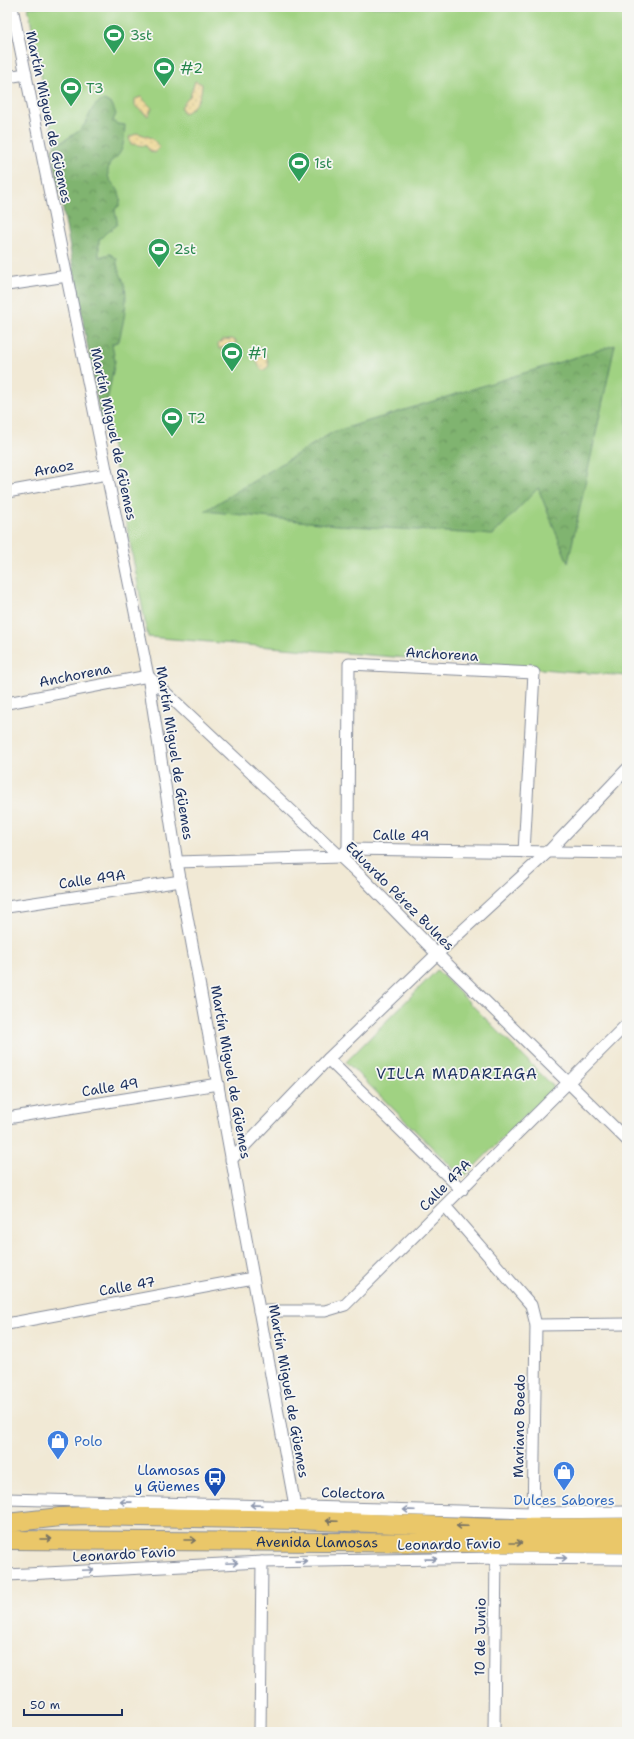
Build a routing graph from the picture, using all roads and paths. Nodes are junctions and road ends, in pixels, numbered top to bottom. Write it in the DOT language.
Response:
graph roads {
  1 [pos="12,7"];
  2 [pos="26,74"];
  3 [pos="7,77"];
  4 [pos="67,276"];
  5 [pos="7,285"];
  6 [pos="107,474"];
  7 [pos="7,492"];
  8 [pos="148,676"];
  9 [pos="7,703"];
  10 [pos="627,769"];
  11 [pos="524,852"];
  12 [pos="548,852"];
  13 [pos="344,853"];
  14 [pos="627,853"];
  15 [pos="177,862"];
  16 [pos="181,881"];
  17 [pos="7,907"];
  18 [pos="437,954"];
  19 [pos="627,1024"];
  20 [pos="328,1059"];
  21 [pos="568,1082"];
  22 [pos="218,1084"];
  23 [pos="7,1118"];
  24 [pos="627,1140"];
  25 [pos="231,1160"];
  26 [pos="462,1190"];
  27 [pos="445,1206"];
  28 [pos="253,1278"];
  29 [pos="259,1311"];
  30 [pos="7,1324"];
  31 [pos="627,1324"];
  32 [pos="536,1325"];
  33 [pos="7,1499"];
  34 [pos="295,1506"];
  35 [pos="627,1512"];
  36 [pos="533,1521"];
  37 [pos="7,1523"];
  38 [pos="627,1527"];
  39 [pos="7,1540"];
  40 [pos="627,1544"];
  41 [pos="496,1550"];
  42 [pos="627,1559"];
  43 [pos="262,1562"];
  44 [pos="7,1575"];
  45 [pos="260,1732"];
  46 [pos="494,1732"];
  1 -- 2 [label="street, Martín Miguel de Güemes"];
  2 -- 3 [label="street"];
  2 -- 4 [label="street, Martín Miguel de Güemes"];
  4 -- 5 [label="street"];
  4 -- 6 [label="street, Martín Miguel de Güemes"];
  6 -- 7 [label="street, Araoz"];
  6 -- 8 [label="street, Martín Miguel de Güemes"];
  8 -- 9 [label="street, Anchorena"];
  8 -- 13 [label="street, Eduardo Pérez Bulnes"];
  8 -- 15 [label="street, Martín Miguel de Güemes"];
  10 -- 12 [label="street"];
  11 -- 12 [label="street, Calle 49"];
  11 -- 13 [label="street, Calle 49"];
  11 -- 13 [label="street, Anchorena"];
  12 -- 14 [label="street, Calle 49"];
  12 -- 18 [label="street"];
  13 -- 15 [label="street, Calle 49"];
  13 -- 18 [label="street, Eduardo Pérez Bulnes"];
  15 -- 16 [label="street, Martín Miguel de Güemes"];
  16 -- 17 [label="street, Calle 49A"];
  16 -- 22 [label="street, Martín Miguel de Güemes"];
  18 -- 20 [label="street"];
  18 -- 21 [label="street, Eduardo Pérez Bulnes"];
  19 -- 21 [label="street, Calle 47A"];
  20 -- 25 [label="street"];
  20 -- 26 [label="street"];
  21 -- 24 [label="street, Eduardo Pérez Bulnes"];
  21 -- 26 [label="street, Calle 47A"];
  22 -- 23 [label="street, Calle 49"];
  22 -- 25 [label="street, Martín Miguel de Güemes"];
  25 -- 28 [label="street, Martín Miguel de Güemes"];
  26 -- 27 [label="street, Calle 47A"];
  27 -- 29 [label="street, Calle 47A"];
  27 -- 32 [label="street, Mariano Boedo"];
  28 -- 29 [label="street, Martín Miguel de Güemes"];
  28 -- 30 [label="street, Calle 47"];
  29 -- 34 [label="street, Martín Miguel de Güemes"];
  31 -- 32 [label="street"];
  32 -- 36 [label="street, Mariano Boedo"];
  34 -- 33 [label="street, Colectora, one-way"];
  36 -- 34 [label="street, Colectora, one-way"];
  35 -- 36 [label="street, Colectora"];
  36 -- 37 [label="highway, Avenida Llamosas, one-way"];
  36 -- 38 [label="highway, Avenida Llamosas"];
  39 -- 41 [label="highway, Avenida Llamosas, one-way"];
  41 -- 40 [label="highway, Avenida Llamosas, one-way"];
  41 -- 42 [label="street, Leonardo Favio, one-way"];
  43 -- 41 [label="street, Leonardo Favio, one-way"];
  41 -- 46 [label="street, 10 de Junio"];
  44 -- 43 [label="street, Leonardo Favio, one-way"];
  43 -- 45 [label="street"];
}
